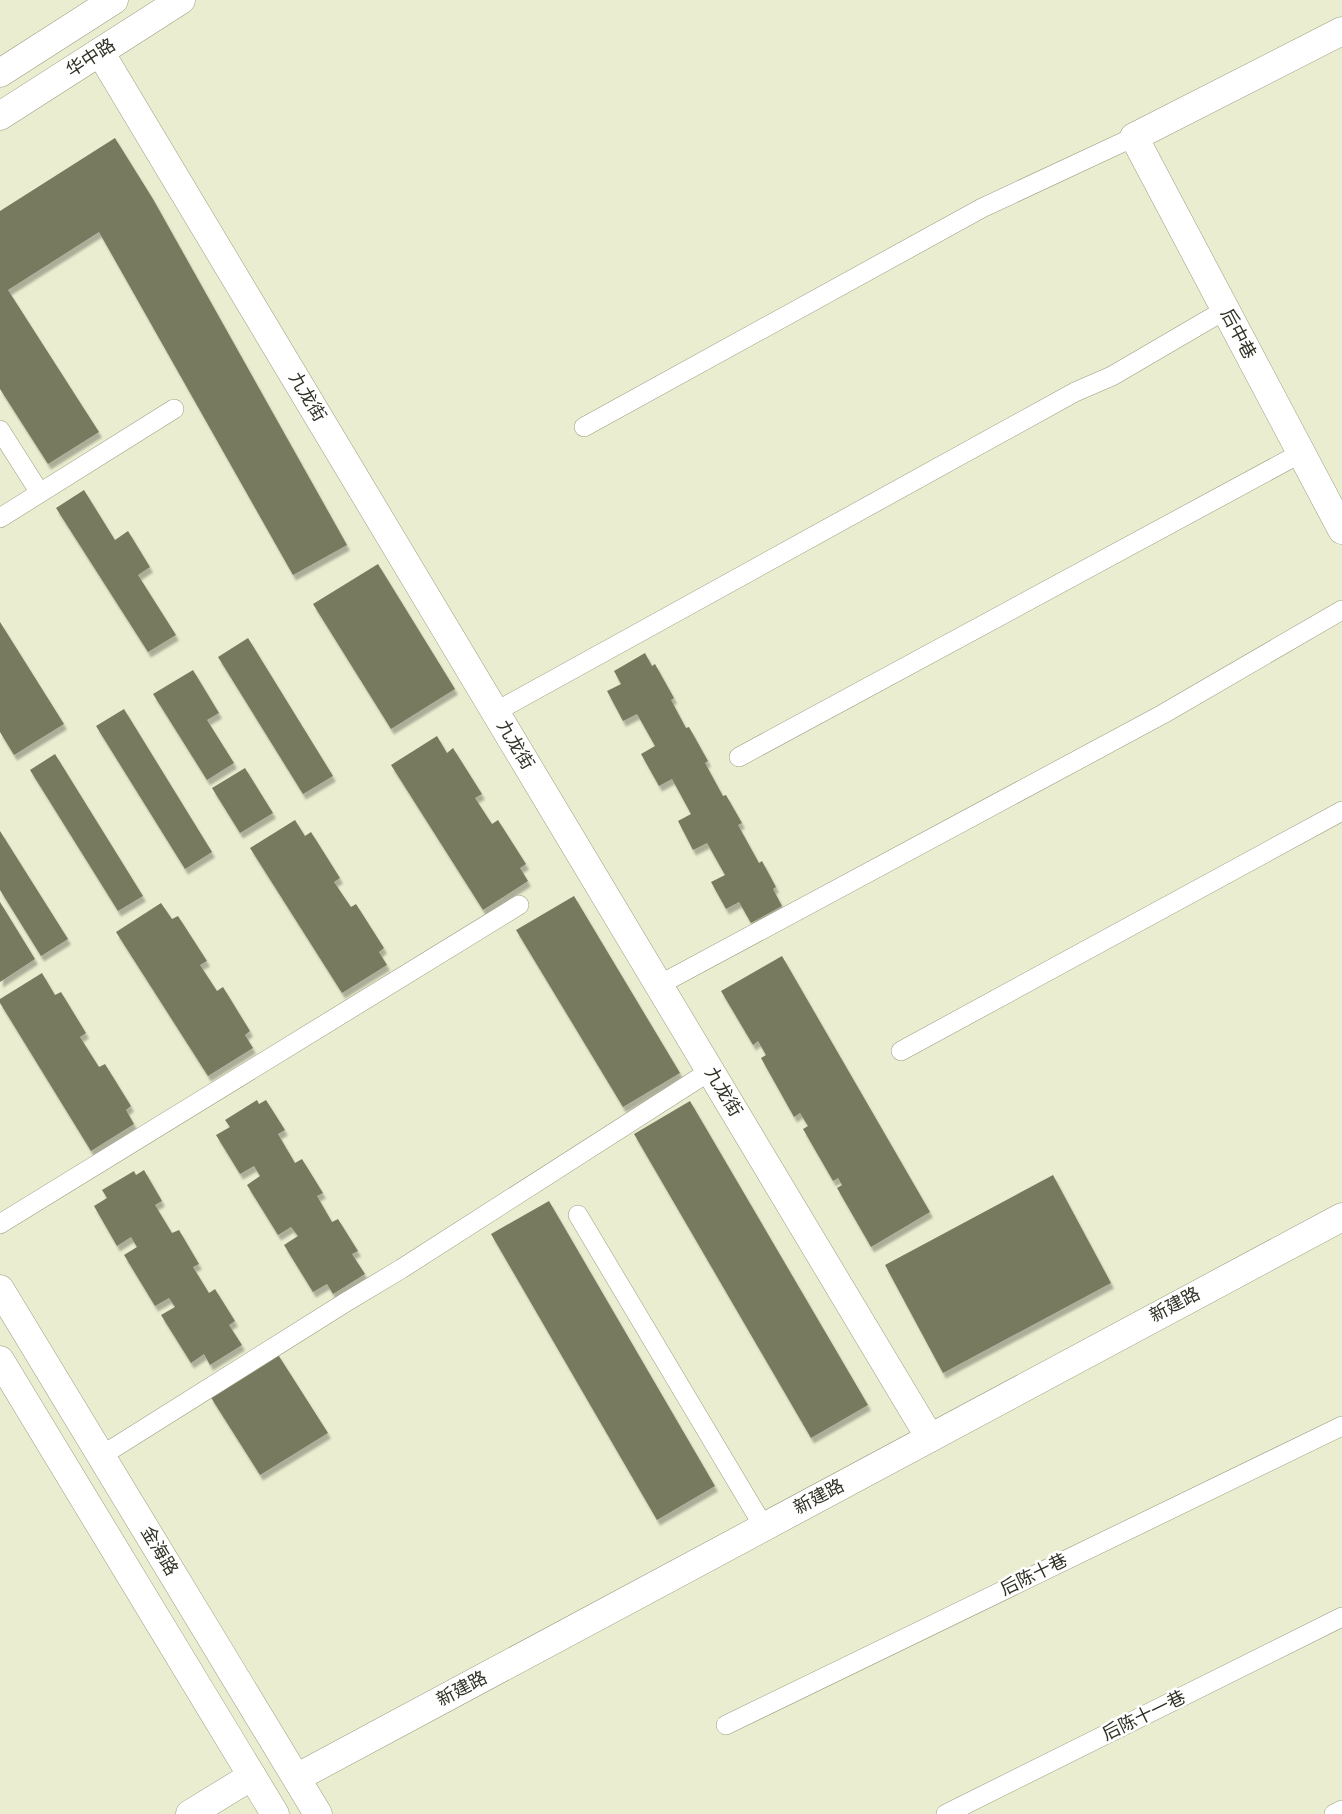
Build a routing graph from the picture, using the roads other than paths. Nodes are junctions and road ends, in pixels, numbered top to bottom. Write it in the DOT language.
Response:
graph roads {
  1 [pos="114,0"];
  2 [pos="181,0"];
  3 [pos="1342,32"];
  4 [pos="100,52"];
  5 [pos="0,73"];
  6 [pos="0,116"];
  7 [pos="1134,137"];
  8 [pos="1226,310"];
  9 [pos="174,410"];
  10 [pos="584,427"];
  11 [pos="0,430"];
  12 [pos="1301,453"];
  13 [pos="40,493"];
  14 [pos="0,518"];
  15 [pos="1342,530"];
  16 [pos="1342,610"];
  17 [pos="495,712"];
  18 [pos="739,758"];
  19 [pos="1342,811"];
  20 [pos="519,905"];
  21 [pos="659,985"];
  22 [pos="901,1051"];
  23 [pos="710,1071"];
  24 [pos="578,1215"];
  25 [pos="1342,1217"];
  26 [pos="0,1224"];
  27 [pos="0,1289"];
  28 [pos="0,1360"];
  29 [pos="1342,1426"];
  30 [pos="930,1438"];
  31 [pos="101,1456"];
  32 [pos="764,1527"];
  33 [pos="1342,1618"];
  34 [pos="726,1725"];
  35 [pos="252,1776"];
  36 [pos="296,1778"];
  37 [pos="1342,1810"];
  38 [pos="190,1814"];
  39 [pos="275,1814"];
  40 [pos="318,1814"];
  41 [pos="946,1814"];
  42 [pos="1334,1814"];
  1 -- 5 [label="street, 华中路"];
  2 -- 4 [label="street, 华中路"];
  3 -- 7 [label="street"];
  4 -- 6 [label="street, 华中路"];
  4 -- 17 [label="street, 九龙街"];
  7 -- 8 [label="street, 后中巷"];
  7 -- 10 [label="lane"];
  8 -- 12 [label="street, 后中巷"];
  8 -- 17 [label="lane"];
  9 -- 13 [label="lane"];
  11 -- 13 [label="lane"];
  12 -- 15 [label="street, 后中巷"];
  12 -- 18 [label="lane"];
  13 -- 14 [label="lane"];
  16 -- 21 [label="lane"];
  17 -- 21 [label="street, 九龙街"];
  19 -- 22 [label="lane"];
  20 -- 26 [label="lane"];
  21 -- 23 [label="street, 九龙街"];
  23 -- 30 [label="street, 九龙街"];
  23 -- 31 [label="lane"];
  24 -- 32 [label="lane"];
  25 -- 30 [label="street, 新建路"];
  27 -- 31 [label="street, 金海路"];
  28 -- 35 [label="street, 金海路"];
  29 -- 34 [label="lane, 后陈十巷"];
  30 -- 32 [label="street, 新建路"];
  31 -- 36 [label="street, 金海路"];
  32 -- 36 [label="street, 新建路"];
  33 -- 41 [label="lane, 后陈十一巷"];
  35 -- 38 [label="street"];
  35 -- 39 [label="street, 金海路"];
  36 -- 40 [label="street, 金海路"];
  37 -- 42 [label="lane"];
}
